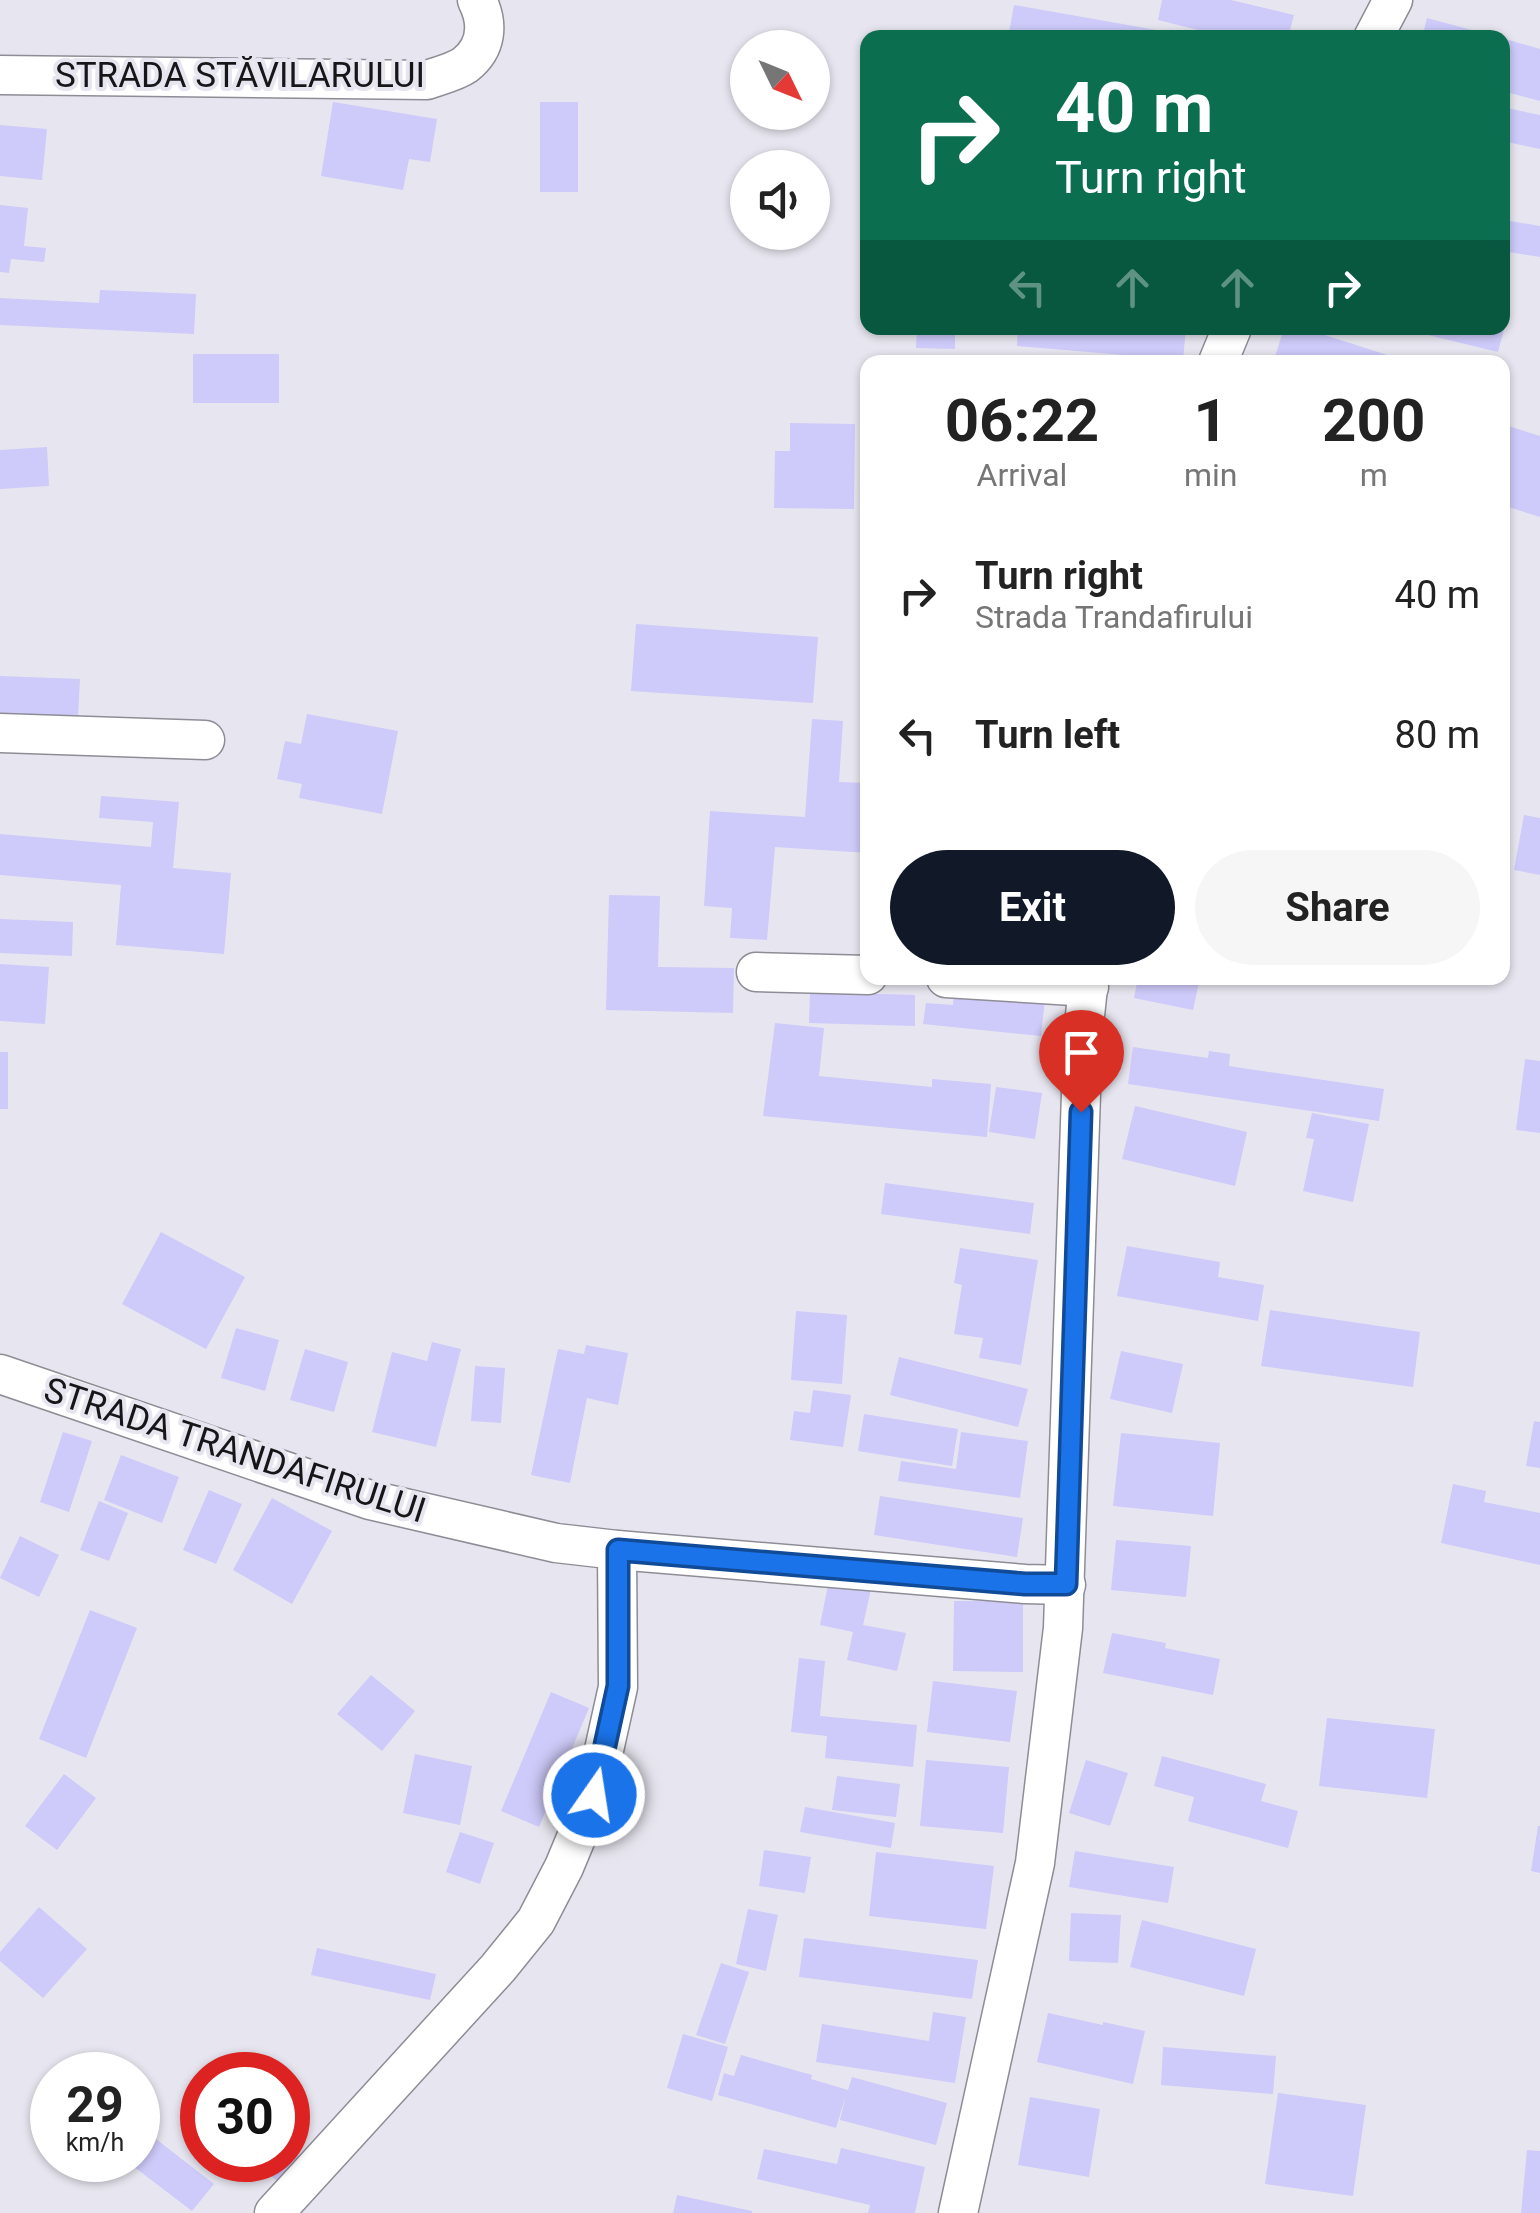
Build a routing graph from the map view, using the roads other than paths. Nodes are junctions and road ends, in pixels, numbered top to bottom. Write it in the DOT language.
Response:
graph roads {
  1 [pos="477,0"];
  2 [pos="1393,0"];
  3 [pos="1377,30"];
  4 [pos="0,75"];
  5 [pos="0,733"];
  6 [pos="205,740"];
  7 [pos="756,972"];
  8 [pos="860,975"];
  9 [pos="1089,985"];
  10 [pos="0,1374"];
  11 [pos="618,1550"];
  12 [pos="1066,1584"];
  13 [pos="274,2213"];
  14 [pos="958,2213"];
  1 -- 4 [label="street, STRADA STĂVILARULUI"];
  2 -- 3 [label="street"];
  5 -- 6 [label="street"];
  7 -- 8 [label="street"];
  9 -- 12 [label="street"];
  10 -- 11 [label="street, STRADA TRANDAFIRULUI"];
  11 -- 12 [label="street, STRADA TRANDAFIRULUI"];
  11 -- 13 [label="street"];
  12 -- 14 [label="street"];
}
